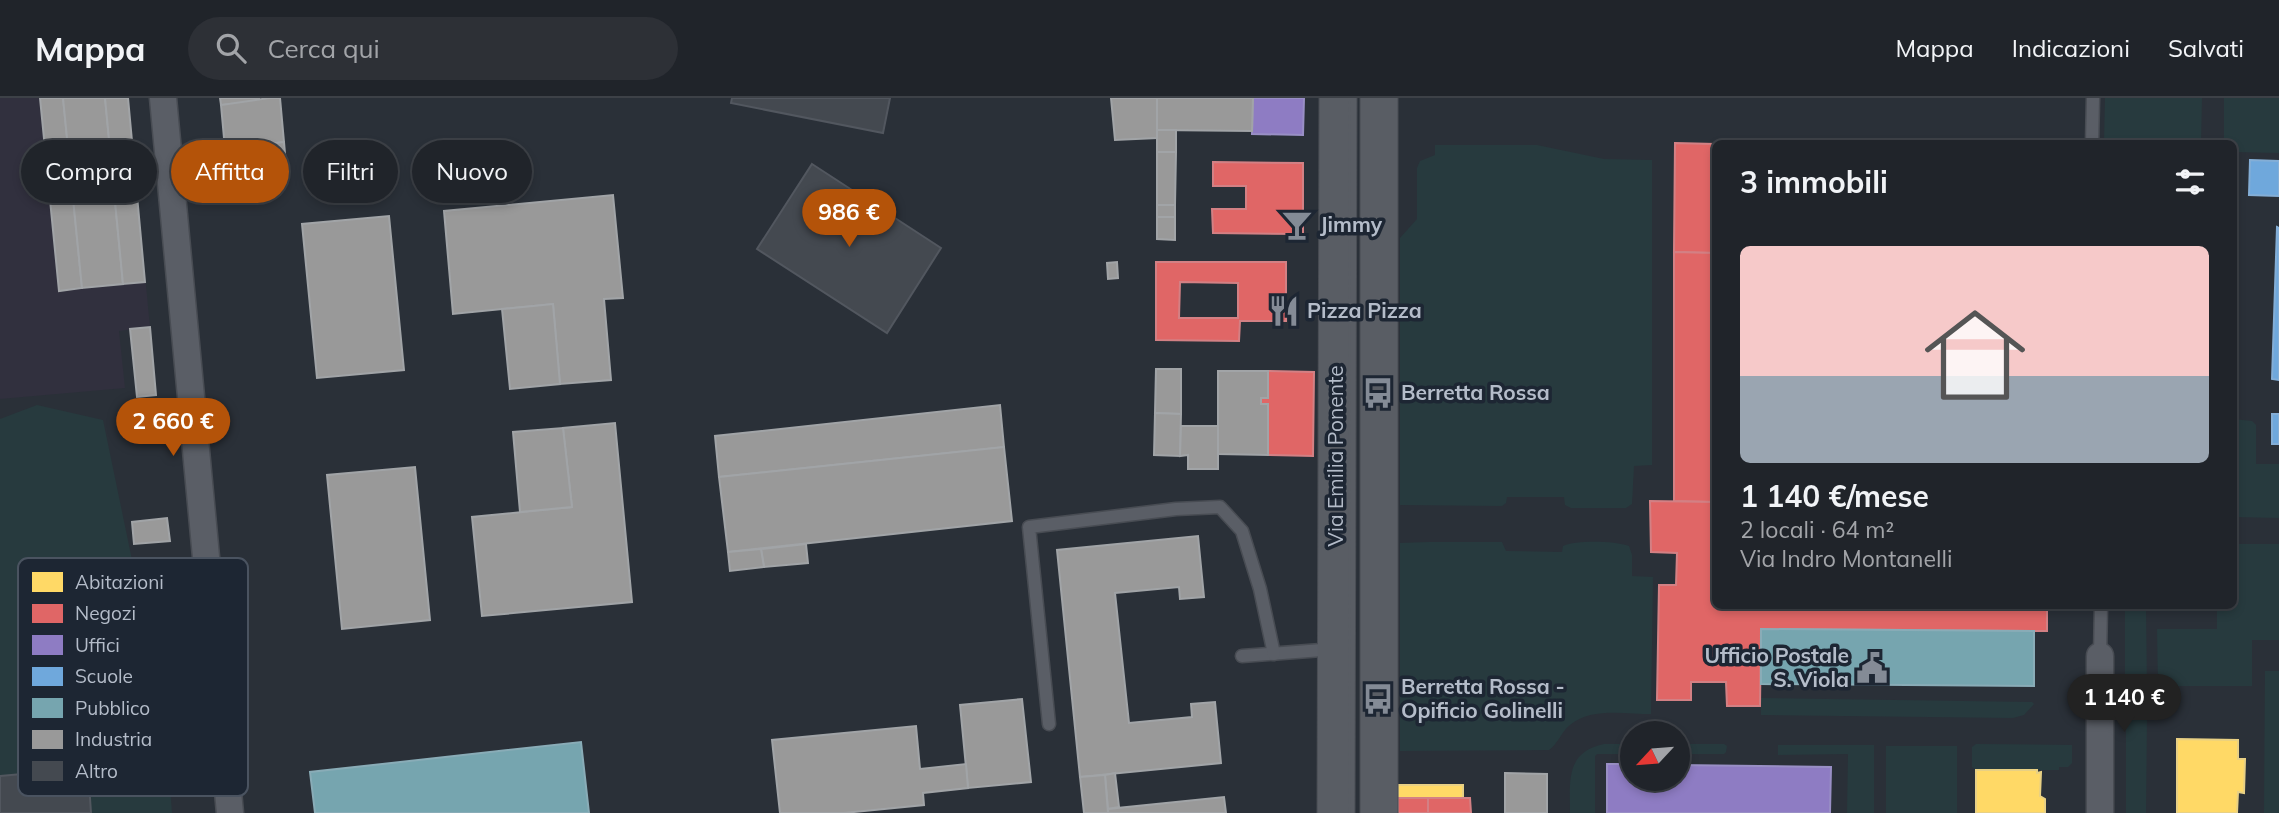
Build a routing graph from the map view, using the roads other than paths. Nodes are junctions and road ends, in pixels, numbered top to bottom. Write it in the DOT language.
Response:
graph roads {
  1 [pos="163,98"];
  2 [pos="1338,98"];
  3 [pos="1379,98"];
  4 [pos="2093,98"];
  5 [pos="2092,140"];
  6 [pos="206,558"];
  7 [pos="2101,609"];
  8 [pos="1335,649"];
  9 [pos="1274,654"];
  10 [pos="1242,656"];
  11 [pos="2100,656"];
  12 [pos="1049,724"];
  13 [pos="1336,813"];
  14 [pos="1379,813"];
  15 [pos="2100,813"];
  1 -- 6 [label="street"];
  2 -- 8 [label="main road, Via Emilia Ponente"];
  3 -- 14 [label="main road, Via Emilia Ponente"];
  4 -- 5 [label="lane"];
  7 -- 11 [label="lane"];
  8 -- 9 [label="lane"];
  8 -- 13 [label="main road, Via Emilia Ponente"];
  9 -- 10 [label="lane"];
  9 -- 12 [label="lane"];
  11 -- 15 [label="street"];
}
